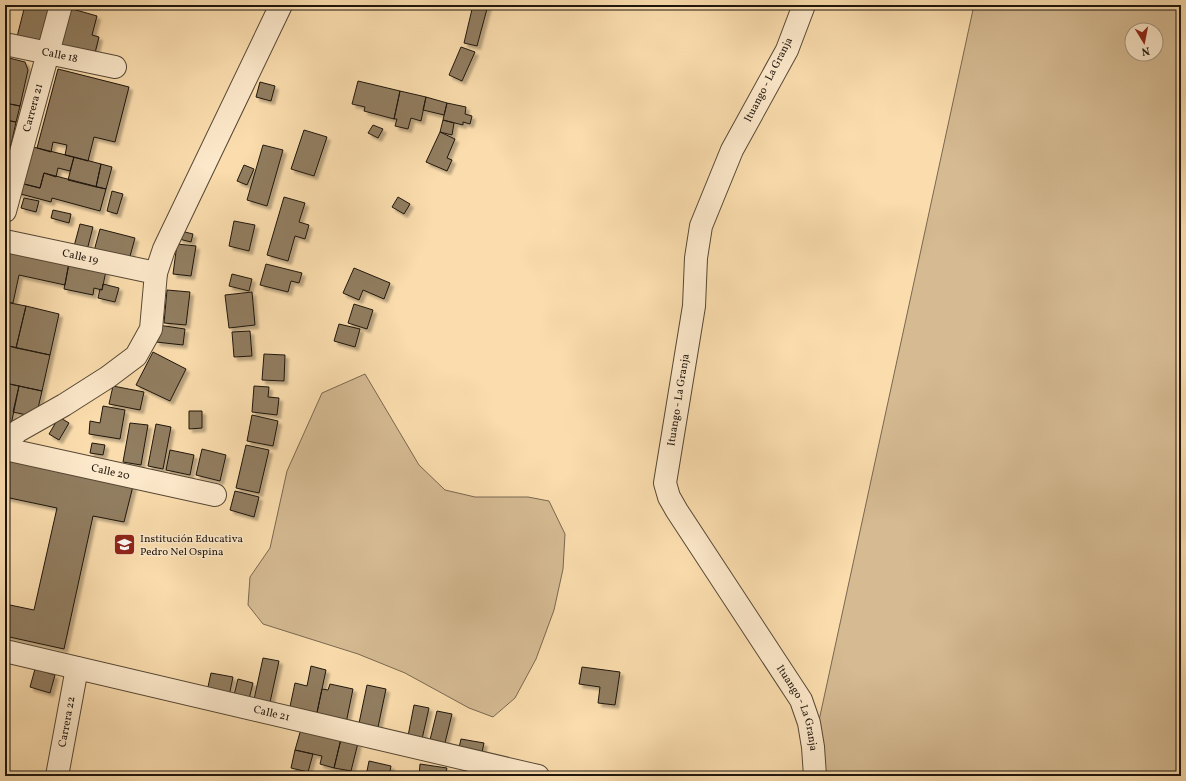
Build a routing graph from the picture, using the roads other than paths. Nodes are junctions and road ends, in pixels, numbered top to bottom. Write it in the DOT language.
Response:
graph roads {
  1 [pos="61,5"];
  2 [pos="282,5"];
  3 [pos="804,5"];
  4 [pos="5,44"];
  5 [pos="48,53"];
  6 [pos="115,67"];
  7 [pos="5,211"];
  8 [pos="5,242"];
  9 [pos="156,273"];
  10 [pos="5,442"];
  11 [pos="5,449"];
  12 [pos="215,495"];
  13 [pos="5,651"];
  14 [pos="77,668"];
  15 [pos="57,776"];
  16 [pos="538,776"];
  17 [pos="815,776"];
  1 -- 5 [label="street, Carrera 21"];
  2 -- 9 [label="street"];
  3 -- 17 [label="street, Ituango - La Granja"];
  4 -- 5 [label="street, Calle 18"];
  5 -- 6 [label="street, Calle 18"];
  5 -- 7 [label="street, Carrera 21"];
  8 -- 9 [label="street, Calle 19"];
  9 -- 10 [label="street"];
  11 -- 12 [label="street, Calle 20"];
  13 -- 14 [label="street, Calle 21"];
  14 -- 15 [label="street, Carrera 22"];
  14 -- 16 [label="street, Calle 21"];
}
